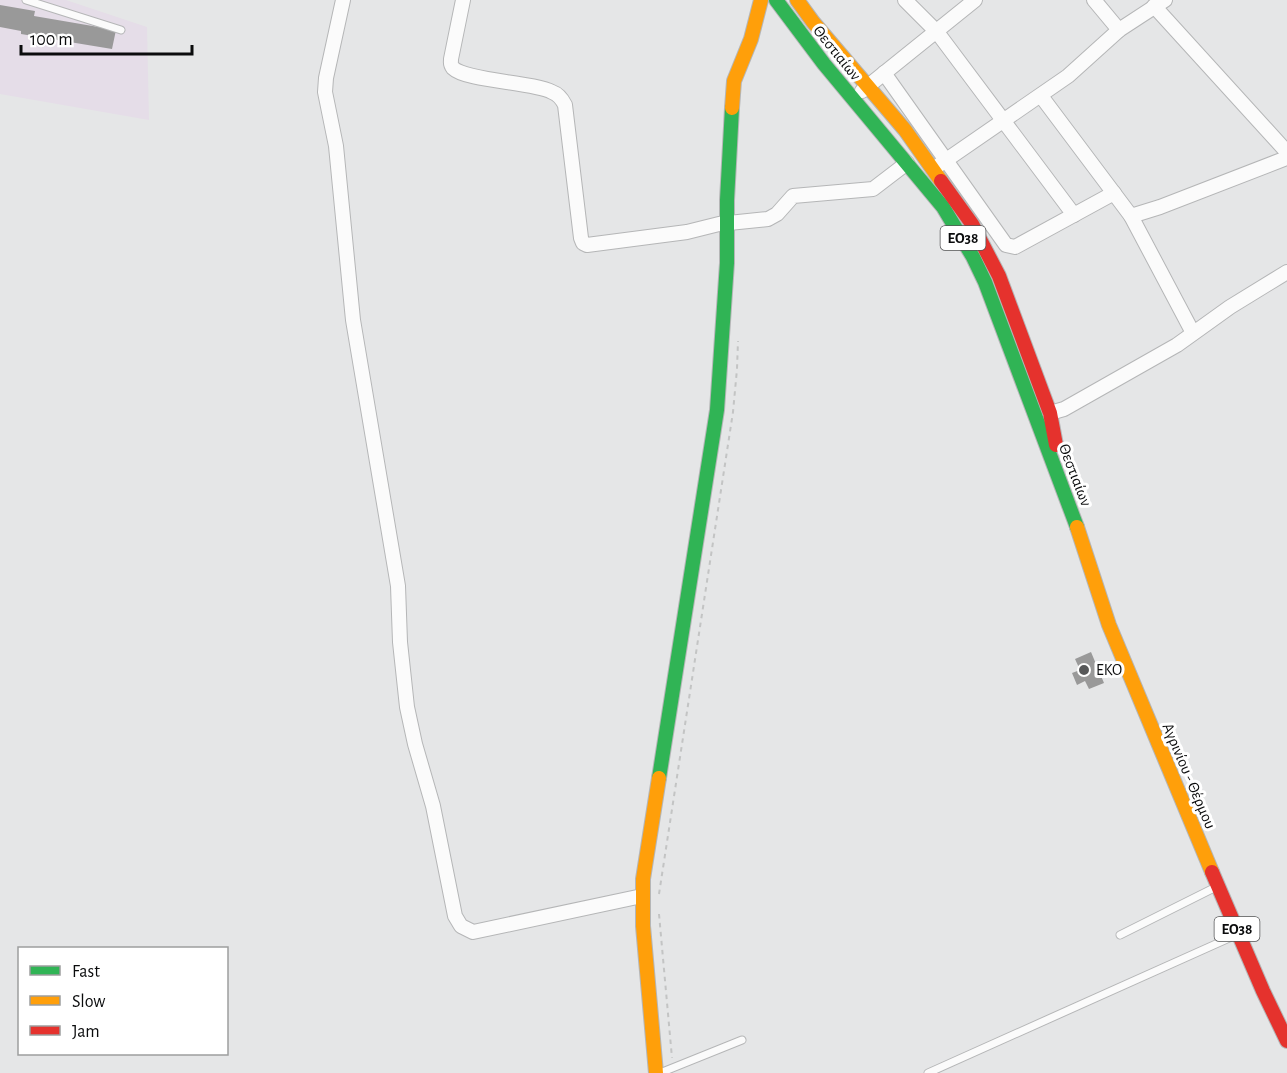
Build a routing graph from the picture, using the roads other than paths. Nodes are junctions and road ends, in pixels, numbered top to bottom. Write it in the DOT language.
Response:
graph roads {
  1 [pos="26,0"];
  2 [pos="343,0"];
  3 [pos="463,0"];
  4 [pos="761,0"];
  5 [pos="776,0"];
  6 [pos="797,0"];
  7 [pos="905,0"];
  8 [pos="975,0"];
  9 [pos="1094,0"];
  10 [pos="1160,3"];
  11 [pos="813,22"];
  12 [pos="122,30"];
  13 [pos="1119,30"];
  14 [pos="937,32"];
  15 [pos="800,33"];
  16 [pos="884,73"];
  17 [pos="867,86"];
  18 [pos="1041,96"];
  19 [pos="853,99"];
  20 [pos="1005,121"];
  21 [pos="946,159"];
  22 [pos="907,163"];
  23 [pos="934,169"];
  24 [pos="920,179"];
  25 [pos="1114,193"];
  26 [pos="1074,215"];
  27 [pos="1131,216"];
  28 [pos="727,223"];
  29 [pos="1287,272"];
  30 [pos="1193,333"];
  31 [pos="1050,413"];
  32 [pos="1074,519"];
  33 [pos="1218,886"];
  34 [pos="642,896"];
  35 [pos="1239,934"];
  36 [pos="1120,935"];
  37 [pos="742,1040"];
  38 [pos="1287,1041"];
  39 [pos="658,1073"];
  40 [pos="928,1073"];
  1 -- 12 [label="lane"];
  2 -- 34 [label="street"];
  3 -- 28 [label="street"];
  4 -- 28 [label="main road"];
  5 -- 15 [label="main road, Θεστιαίων / ΕΟ38"];
  6 -- 11 [label="main road, Θεστιαίων / ΕΟ38"];
  7 -- 14 [label="street"];
  8 -- 14 [label="street"];
  9 -- 13 [label="street"];
  10 -- 13 [label="street"];
  10 -- 27 [label="street"];
  11 -- 15 [label="main road"];
  11 -- 17 [label="main road, Θεστιαίων / ΕΟ38"];
  13 -- 18 [label="street"];
  14 -- 16 [label="street"];
  14 -- 20 [label="street"];
  15 -- 19 [label="main road, Θεστιαίων / ΕΟ38"];
  16 -- 17 [label="street"];
  16 -- 21 [label="street"];
  17 -- 19 [label="street"];
  17 -- 23 [label="main road, Θεστιαίων / ΕΟ38"];
  18 -- 20 [label="street"];
  18 -- 25 [label="street"];
  19 -- 22 [label="main road, Θεστιαίων / ΕΟ38"];
  20 -- 21 [label="street"];
  20 -- 26 [label="street"];
  21 -- 23 [label="street"];
  21 -- 26 [label="street"];
  22 -- 24 [label="main road, Θεστιαίων / ΕΟ38"];
  22 -- 28 [label="street"];
  23 -- 24 [label="street"];
  23 -- 31 [label="main road, Θεστιαίων / ΕΟ38"];
  24 -- 32 [label="main road, Θεστιαίων / ΕΟ38"];
  25 -- 26 [label="street"];
  25 -- 27 [label="street"];
  27 -- 30 [label="street"];
  28 -- 34 [label="main road"];
  29 -- 30 [label="street"];
  30 -- 31 [label="street"];
  31 -- 32 [label="main road, Θεστιαίων / ΕΟ38"];
  32 -- 33 [label="main road, Αγρινίου - Θέρμου / ΕΟ38"];
  33 -- 35 [label="main road, Αγρινίου - Θέρμου / ΕΟ38"];
  33 -- 36 [label="lane"];
  34 -- 39 [label="main road"];
  35 -- 38 [label="main road, Αγρινίου - Θέρμου / ΕΟ38"];
  35 -- 40 [label="lane"];
  37 -- 39 [label="lane"];
}
